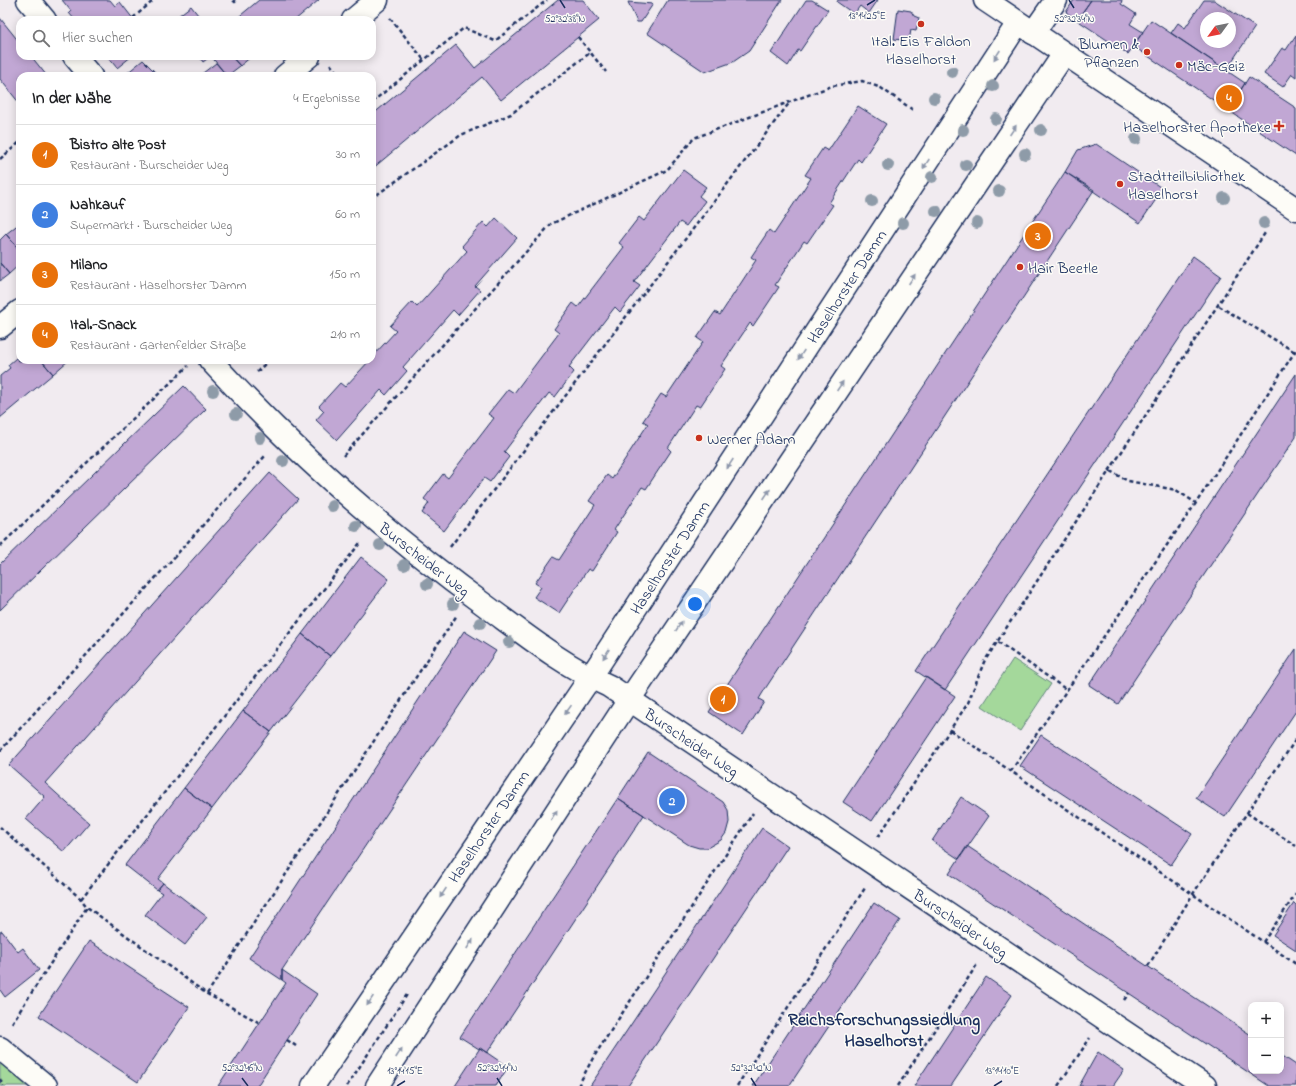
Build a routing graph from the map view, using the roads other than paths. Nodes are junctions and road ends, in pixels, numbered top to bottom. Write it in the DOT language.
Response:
graph roads {
  1 [pos="28,0"];
  2 [pos="985,0"];
  3 [pos="1056,0"];
  4 [pos="381,6"];
  5 [pos="42,16"];
  6 [pos="360,16"];
  7 [pos="1026,28"];
  8 [pos="1064,54"];
  9 [pos="77,60"];
  10 [pos="314,60"];
  11 [pos="87,72"];
  12 [pos="292,72"];
  13 [pos="1296,209"];
  14 [pos="16,314"];
  15 [pos="0,327"];
  16 [pos="202,364"];
  17 [pos="590,678"];
  18 [pos="629,700"];
  19 [pos="0,1048"];
  20 [pos="46,1086"];
  21 [pos="313,1086"];
  22 [pos="378,1086"];
  23 [pos="1205,1086"];
  1 -- 5 [label="street"];
  2 -- 7 [label="street"];
  3 -- 7 [label="street, Haselhorster Damm"];
  4 -- 6 [label="street"];
  7 -- 8 [label="street"];
  7 -- 17 [label="street, Haselhorster Damm, one-way"];
  8 -- 13 [label="street"];
  18 -- 8 [label="street, one-way"];
  9 -- 11 [label="street"];
  10 -- 12 [label="street"];
  14 -- 15 [label="street"];
  16 -- 17 [label="street, Burscheider Weg"];
  17 -- 18 [label="street, Burscheider Weg"];
  17 -- 21 [label="street, Haselhorster Damm, one-way"];
  22 -- 18 [label="street, one-way"];
  18 -- 23 [label="street, Burscheider Weg"];
  19 -- 20 [label="street"];
}
